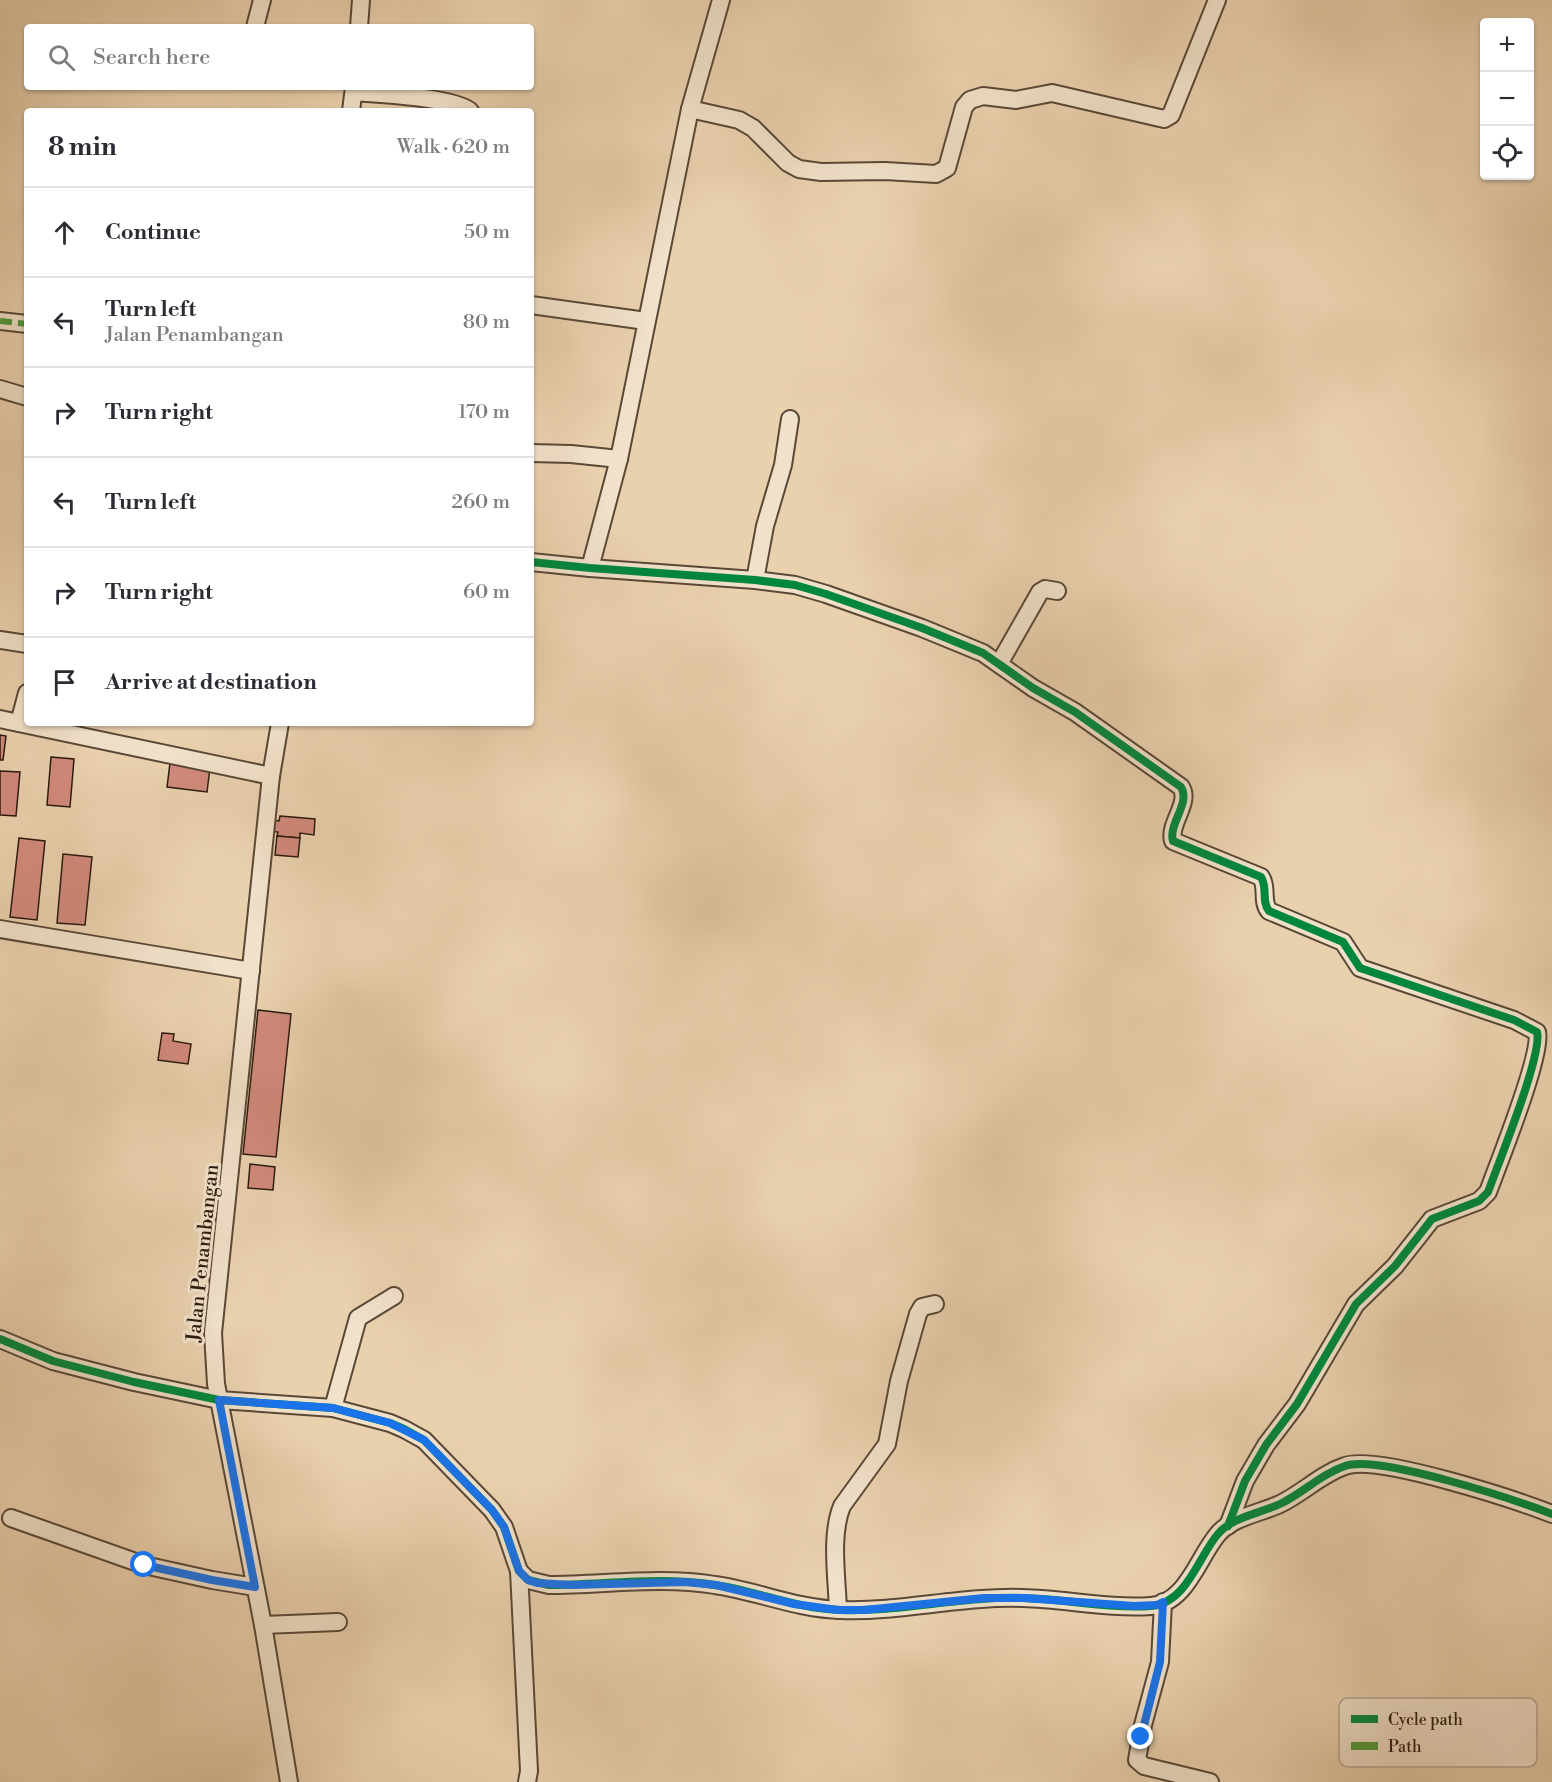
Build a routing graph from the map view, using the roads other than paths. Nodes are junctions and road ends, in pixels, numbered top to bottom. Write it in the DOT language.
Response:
graph roads {
  1 [pos="262,0"];
  2 [pos="361,0"];
  3 [pos="721,0"];
  4 [pos="1217,0"];
  5 [pos="256,24"];
  6 [pos="359,24"];
  7 [pos="354,90"];
  8 [pos="361,90"];
  9 [pos="351,108"];
  10 [pos="466,108"];
  11 [pos="690,110"];
  12 [pos="534,305"];
  13 [pos="0,321"];
  14 [pos="646,321"];
  15 [pos="24,324"];
  16 [pos="0,389"];
  17 [pos="24,396"];
  18 [pos="790,419"];
  19 [pos="534,453"];
  20 [pos="619,459"];
  21 [pos="534,562"];
  22 [pos="590,568"];
  23 [pos="754,580"];
  24 [pos="1057,591"];
  25 [pos="0,640"];
  26 [pos="24,644"];
  27 [pos="999,664"];
  28 [pos="24,704"];
  29 [pos="0,719"];
  30 [pos="19,723"];
  31 [pos="24,724"];
  32 [pos="33,726"];
  33 [pos="279,726"];
  34 [pos="271,776"];
  35 [pos="0,929"];
  36 [pos="251,970"];
  37 [pos="1545,1032"];
  38 [pos="394,1296"];
  39 [pos="935,1304"];
  40 [pos="0,1339"];
  41 [pos="219,1400"];
  42 [pos="333,1408"];
  43 [pos="1552,1514"];
  44 [pos="11,1518"];
  45 [pos="1227,1526"];
  46 [pos="519,1571"];
  47 [pos="255,1587"];
  48 [pos="1163,1602"];
  49 [pos="838,1610"];
  50 [pos="338,1622"];
  51 [pos="263,1625"];
  52 [pos="289,1782"];
  53 [pos="527,1782"];
  54 [pos="1210,1782"];
  1 -- 5 [label="street"];
  2 -- 6 [label="street"];
  3 -- 11 [label="street"];
  4 -- 11 [label="street"];
  7 -- 9 [label="street"];
  8 -- 10 [label="street"];
  11 -- 14 [label="street"];
  12 -- 14 [label="street"];
  13 -- 15 [label="street"];
  14 -- 20 [label="street"];
  16 -- 17 [label="street"];
  18 -- 23 [label="street"];
  19 -- 20 [label="street"];
  20 -- 22 [label="street"];
  21 -- 22 [label="street"];
  22 -- 23 [label="street"];
  23 -- 27 [label="street"];
  24 -- 27 [label="street"];
  25 -- 26 [label="street"];
  27 -- 37 [label="street"];
  28 -- 30 [label="street"];
  29 -- 30 [label="street"];
  30 -- 31 [label="street"];
  32 -- 34 [label="street"];
  33 -- 34 [label="street, Jalan Penambangan"];
  34 -- 36 [label="street, Jalan Penambangan"];
  35 -- 36 [label="street"];
  36 -- 41 [label="street, Jalan Penambangan"];
  37 -- 45 [label="street"];
  38 -- 42 [label="street"];
  39 -- 49 [label="street"];
  40 -- 41 [label="street"];
  41 -- 42 [label="street"];
  41 -- 47 [label="street, Jalan Penambangan"];
  42 -- 46 [label="street"];
  43 -- 45 [label="street"];
  44 -- 47 [label="street"];
  45 -- 48 [label="street"];
  46 -- 49 [label="street"];
  46 -- 53 [label="street"];
  47 -- 51 [label="street, Jalan Penambangan"];
  48 -- 49 [label="street"];
  48 -- 54 [label="street"];
  50 -- 51 [label="street"];
  51 -- 52 [label="street, Jalan Penambangan"];
}
